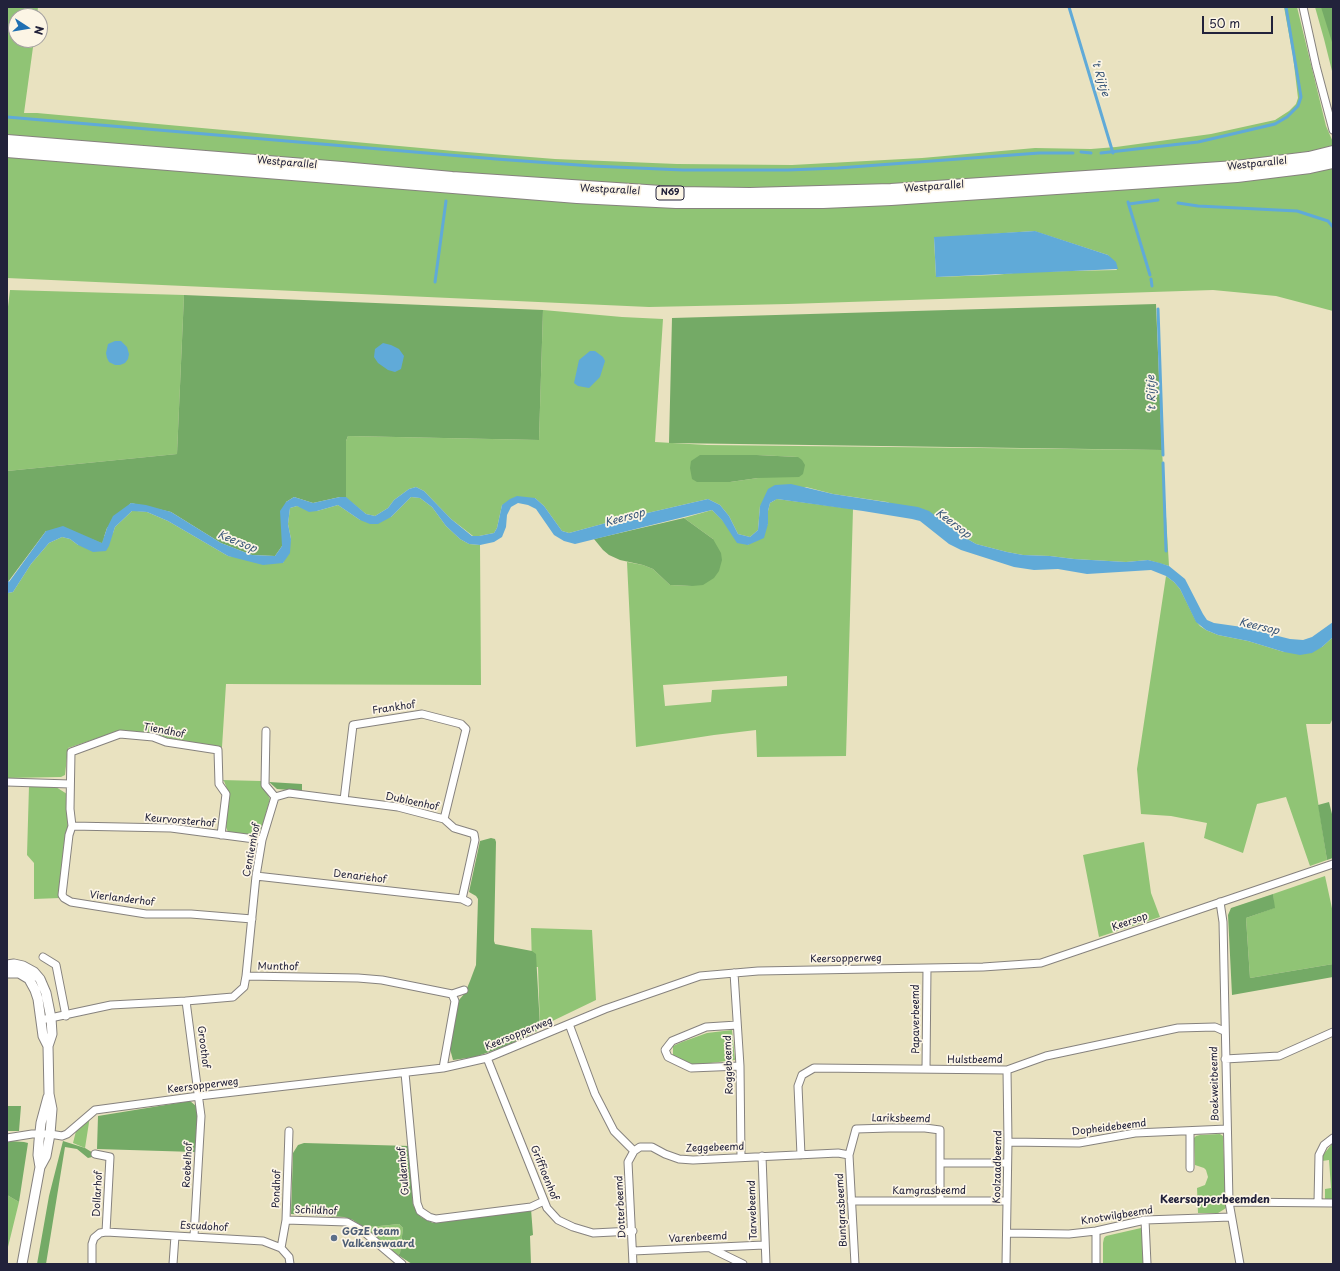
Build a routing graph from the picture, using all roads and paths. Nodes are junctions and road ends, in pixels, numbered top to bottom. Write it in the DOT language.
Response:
graph roads {
  1 [pos="1303,7"];
  2 [pos="1332,127"];
  3 [pos="7,141"];
  4 [pos="7,151"];
  5 [pos="1333,152"];
  6 [pos="1333,162"];
  7 [pos="266,731"];
  8 [pos="7,782"];
  9 [pos="70,784"];
  10 [pos="275,797"];
  11 [pos="344,800"];
  12 [pos="444,819"];
  13 [pos="72,826"];
  14 [pos="221,835"];
  15 [pos="262,840"];
  16 [pos="1333,864"];
  17 [pos="256,876"];
  18 [pos="465,900"];
  19 [pos="1220,902"];
  20 [pos="252,919"];
  21 [pos="43,957"];
  22 [pos="7,965"];
  23 [pos="927,968"];
  24 [pos="7,973"];
  25 [pos="734,973"];
  26 [pos="246,976"];
  27 [pos="464,990"];
  28 [pos="452,994"];
  29 [pos="186,1001"];
  30 [pos="66,1016"];
  31 [pos="46,1019"];
  32 [pos="569,1024"];
  33 [pos="737,1025"];
  34 [pos="1224,1031"];
  35 [pos="1333,1032"];
  36 [pos="487,1058"];
  37 [pos="1225,1059"];
  38 [pos="740,1066"];
  39 [pos="443,1068"];
  40 [pos="926,1069"];
  41 [pos="1007,1070"];
  42 [pos="405,1073"];
  43 [pos="49,1094"];
  44 [pos="199,1096"];
  45 [pos="1227,1129"];
  46 [pos="289,1131"];
  47 [pos="1190,1131"];
  48 [pos="40,1133"];
  49 [pos="50,1134"];
  50 [pos="7,1138"];
  51 [pos="1333,1138"];
  52 [pos="1008,1142"];
  53 [pos="634,1151"];
  54 [pos="95,1154"];
  55 [pos="801,1155"];
  56 [pos="849,1155"];
  57 [pos="762,1156"];
  58 [pos="741,1157"];
  59 [pos="940,1163"];
  60 [pos="1007,1164"];
  61 [pos="40,1167"];
  62 [pos="1190,1168"];
  63 [pos="544,1201"];
  64 [pos="851,1201"];
  65 [pos="940,1201"];
  66 [pos="1007,1201"];
  67 [pos="1229,1202"];
  68 [pos="1318,1202"];
  69 [pos="1333,1203"];
  70 [pos="1231,1217"];
  71 [pos="286,1220"];
  72 [pos="1146,1220"];
  73 [pos="633,1231"];
  74 [pos="1096,1231"];
  75 [pos="106,1232"];
  76 [pos="1006,1233"];
  77 [pos="174,1236"];
  78 [pos="194,1236"];
  79 [pos="764,1245"];
  80 [pos="281,1248"];
  81 [pos="710,1248"];
  82 [pos="633,1251"];
  83 [pos="22,1264"];
  84 [pos="92,1264"];
  85 [pos="174,1264"];
  86 [pos="290,1264"];
  87 [pos="402,1264"];
  88 [pos="634,1264"];
  89 [pos="743,1264"];
  90 [pos="766,1264"];
  91 [pos="855,1264"];
  92 [pos="1006,1264"];
  93 [pos="1096,1264"];
  94 [pos="1147,1264"];
  95 [pos="1240,1264"];
  1 -- 2 [label="street"];
  3 -- 5 [label="main road, Westparallel / N69"];
  4 -- 6 [label="main road, Westparallel / N69"];
  7 -- 10 [label="street"];
  8 -- 9 [label="street"];
  9 -- 13 [label="street, Tiendhof"];
  9 -- 14 [label="street, Tiendhof"];
  10 -- 11 [label="street, Dubloenhof"];
  10 -- 15 [label="street, Centiemhof"];
  11 -- 12 [label="street, Dubloenhof"];
  11 -- 12 [label="street, Frankhof"];
  12 -- 18 [label="street, Dubloenhof"];
  13 -- 14 [label="street, Keurvorsterhof"];
  13 -- 20 [label="street, Vierlanderhof"];
  14 -- 15 [label="street, Keurvorsterhof"];
  15 -- 17 [label="street, Centiemhof"];
  16 -- 19 [label="street, Keersop"];
  17 -- 18 [label="street, Denariehof"];
  17 -- 20 [label="street, Centiemhof"];
  19 -- 23 [label="street, Keersop"];
  19 -- 34 [label="street, Boekweitbeemd"];
  20 -- 26 [label="street, Centiemhof"];
  21 -- 30 [label="street"];
  22 -- 31 [label="street"];
  23 -- 25 [label="street, Keersopperweg"];
  23 -- 40 [label="street, Papaverbeemd"];
  24 -- 31 [label="street"];
  25 -- 32 [label="street, Keersopperweg"];
  25 -- 33 [label="street, Roggebeemd"];
  26 -- 28 [label="street, Munthof"];
  26 -- 29 [label="street, Munthof"];
  27 -- 28 [label="street"];
  28 -- 39 [label="street"];
  29 -- 30 [label="street, Munthof"];
  29 -- 44 [label="street, Groothof"];
  30 -- 31 [label="street, Munthof"];
  31 -- 43 [label="street"];
  32 -- 36 [label="street, Keersopperweg"];
  32 -- 53 [label="street"];
  33 -- 38 [label="street, Roggebeemd"];
  33 -- 38 [label="street"];
  34 -- 37 [label="street, Boekweitbeemd"];
  34 -- 41 [label="street, Hulstbeemd"];
  35 -- 37 [label="street"];
  36 -- 39 [label="street, Keersopperweg"];
  36 -- 63 [label="street, Griffioenhof"];
  37 -- 45 [label="street, Boekweitbeemd"];
  38 -- 58 [label="street, Roggebeemd"];
  39 -- 42 [label="street, Keersopperweg"];
  40 -- 41 [label="street, Hulstbeemd"];
  40 -- 55 [label="street, Hulstbeemd"];
  41 -- 52 [label="street, Koolzaadbeemd"];
  42 -- 44 [label="street, Keersopperweg"];
  42 -- 63 [label="street, Guldenhof"];
  43 -- 48 [label="street"];
  43 -- 49 [label="street"];
  44 -- 49 [label="street, Keersopperweg"];
  44 -- 78 [label="street, Roebelhof"];
  45 -- 47 [label="street, Dopheidebeemd"];
  45 -- 67 [label="street, Boekweitbeemd"];
  46 -- 71 [label="street, Pondhof"];
  47 -- 52 [label="street, Dopheidebeemd"];
  47 -- 62 [label="street"];
  48 -- 49 [label="street, Keersopperweg"];
  48 -- 50 [label="street, Keersopperweg"];
  48 -- 61 [label="street"];
  49 -- 61 [label="street"];
  51 -- 68 [label="street"];
  52 -- 60 [label="street, Koolzaadbeemd"];
  53 -- 58 [label="street, Zeggebeemd"];
  53 -- 73 [label="street, Dotterbeemd"];
  54 -- 75 [label="street, Dollarhof"];
  55 -- 56 [label="street, Zeggebeemd"];
  55 -- 57 [label="street, Zeggebeemd"];
  56 -- 59 [label="street, Lariksbeemd"];
  56 -- 64 [label="street, Buntgrasbeemd"];
  57 -- 58 [label="street, Zeggebeemd"];
  57 -- 79 [label="street, Tarwebeemd"];
  59 -- 60 [label="street"];
  59 -- 65 [label="street, Lariksbeemd"];
  60 -- 66 [label="street, Koolzaadbeemd"];
  61 -- 83 [label="street"];
  63 -- 73 [label="street, Griffioenhof"];
  64 -- 65 [label="street, Kamgrasbeemd"];
  64 -- 91 [label="street, Buntgrasbeemd"];
  65 -- 66 [label="street, Kamgrasbeemd"];
  66 -- 76 [label="street, Koolzaadbeemd"];
  67 -- 68 [label="street"];
  67 -- 70 [label="street, Boekweitbeemd"];
  68 -- 69 [label="street"];
  70 -- 72 [label="street, Knotwilgbeemd"];
  70 -- 95 [label="street, Boekweitbeemd"];
  71 -- 80 [label="street, Pondhof"];
  71 -- 87 [label="street, Schildhof"];
  72 -- 74 [label="street, Knotwilgbeemd"];
  72 -- 94 [label="street"];
  73 -- 82 [label="street, Dotterbeemd"];
  74 -- 76 [label="street, Knotwilgbeemd"];
  74 -- 93 [label="street"];
  75 -- 77 [label="street, Escudohof"];
  75 -- 84 [label="street, Dollarhof"];
  76 -- 92 [label="street, Koolzaadbeemd"];
  77 -- 78 [label="street, Escudohof"];
  77 -- 85 [label="street"];
  78 -- 80 [label="street, Escudohof"];
  79 -- 81 [label="street, Varenbeemd"];
  79 -- 90 [label="street, Tarwebeemd"];
  80 -- 86 [label="street"];
  81 -- 82 [label="street, Varenbeemd"];
  81 -- 89 [label="street"];
  82 -- 88 [label="street, Dotterbeemd"];
}
